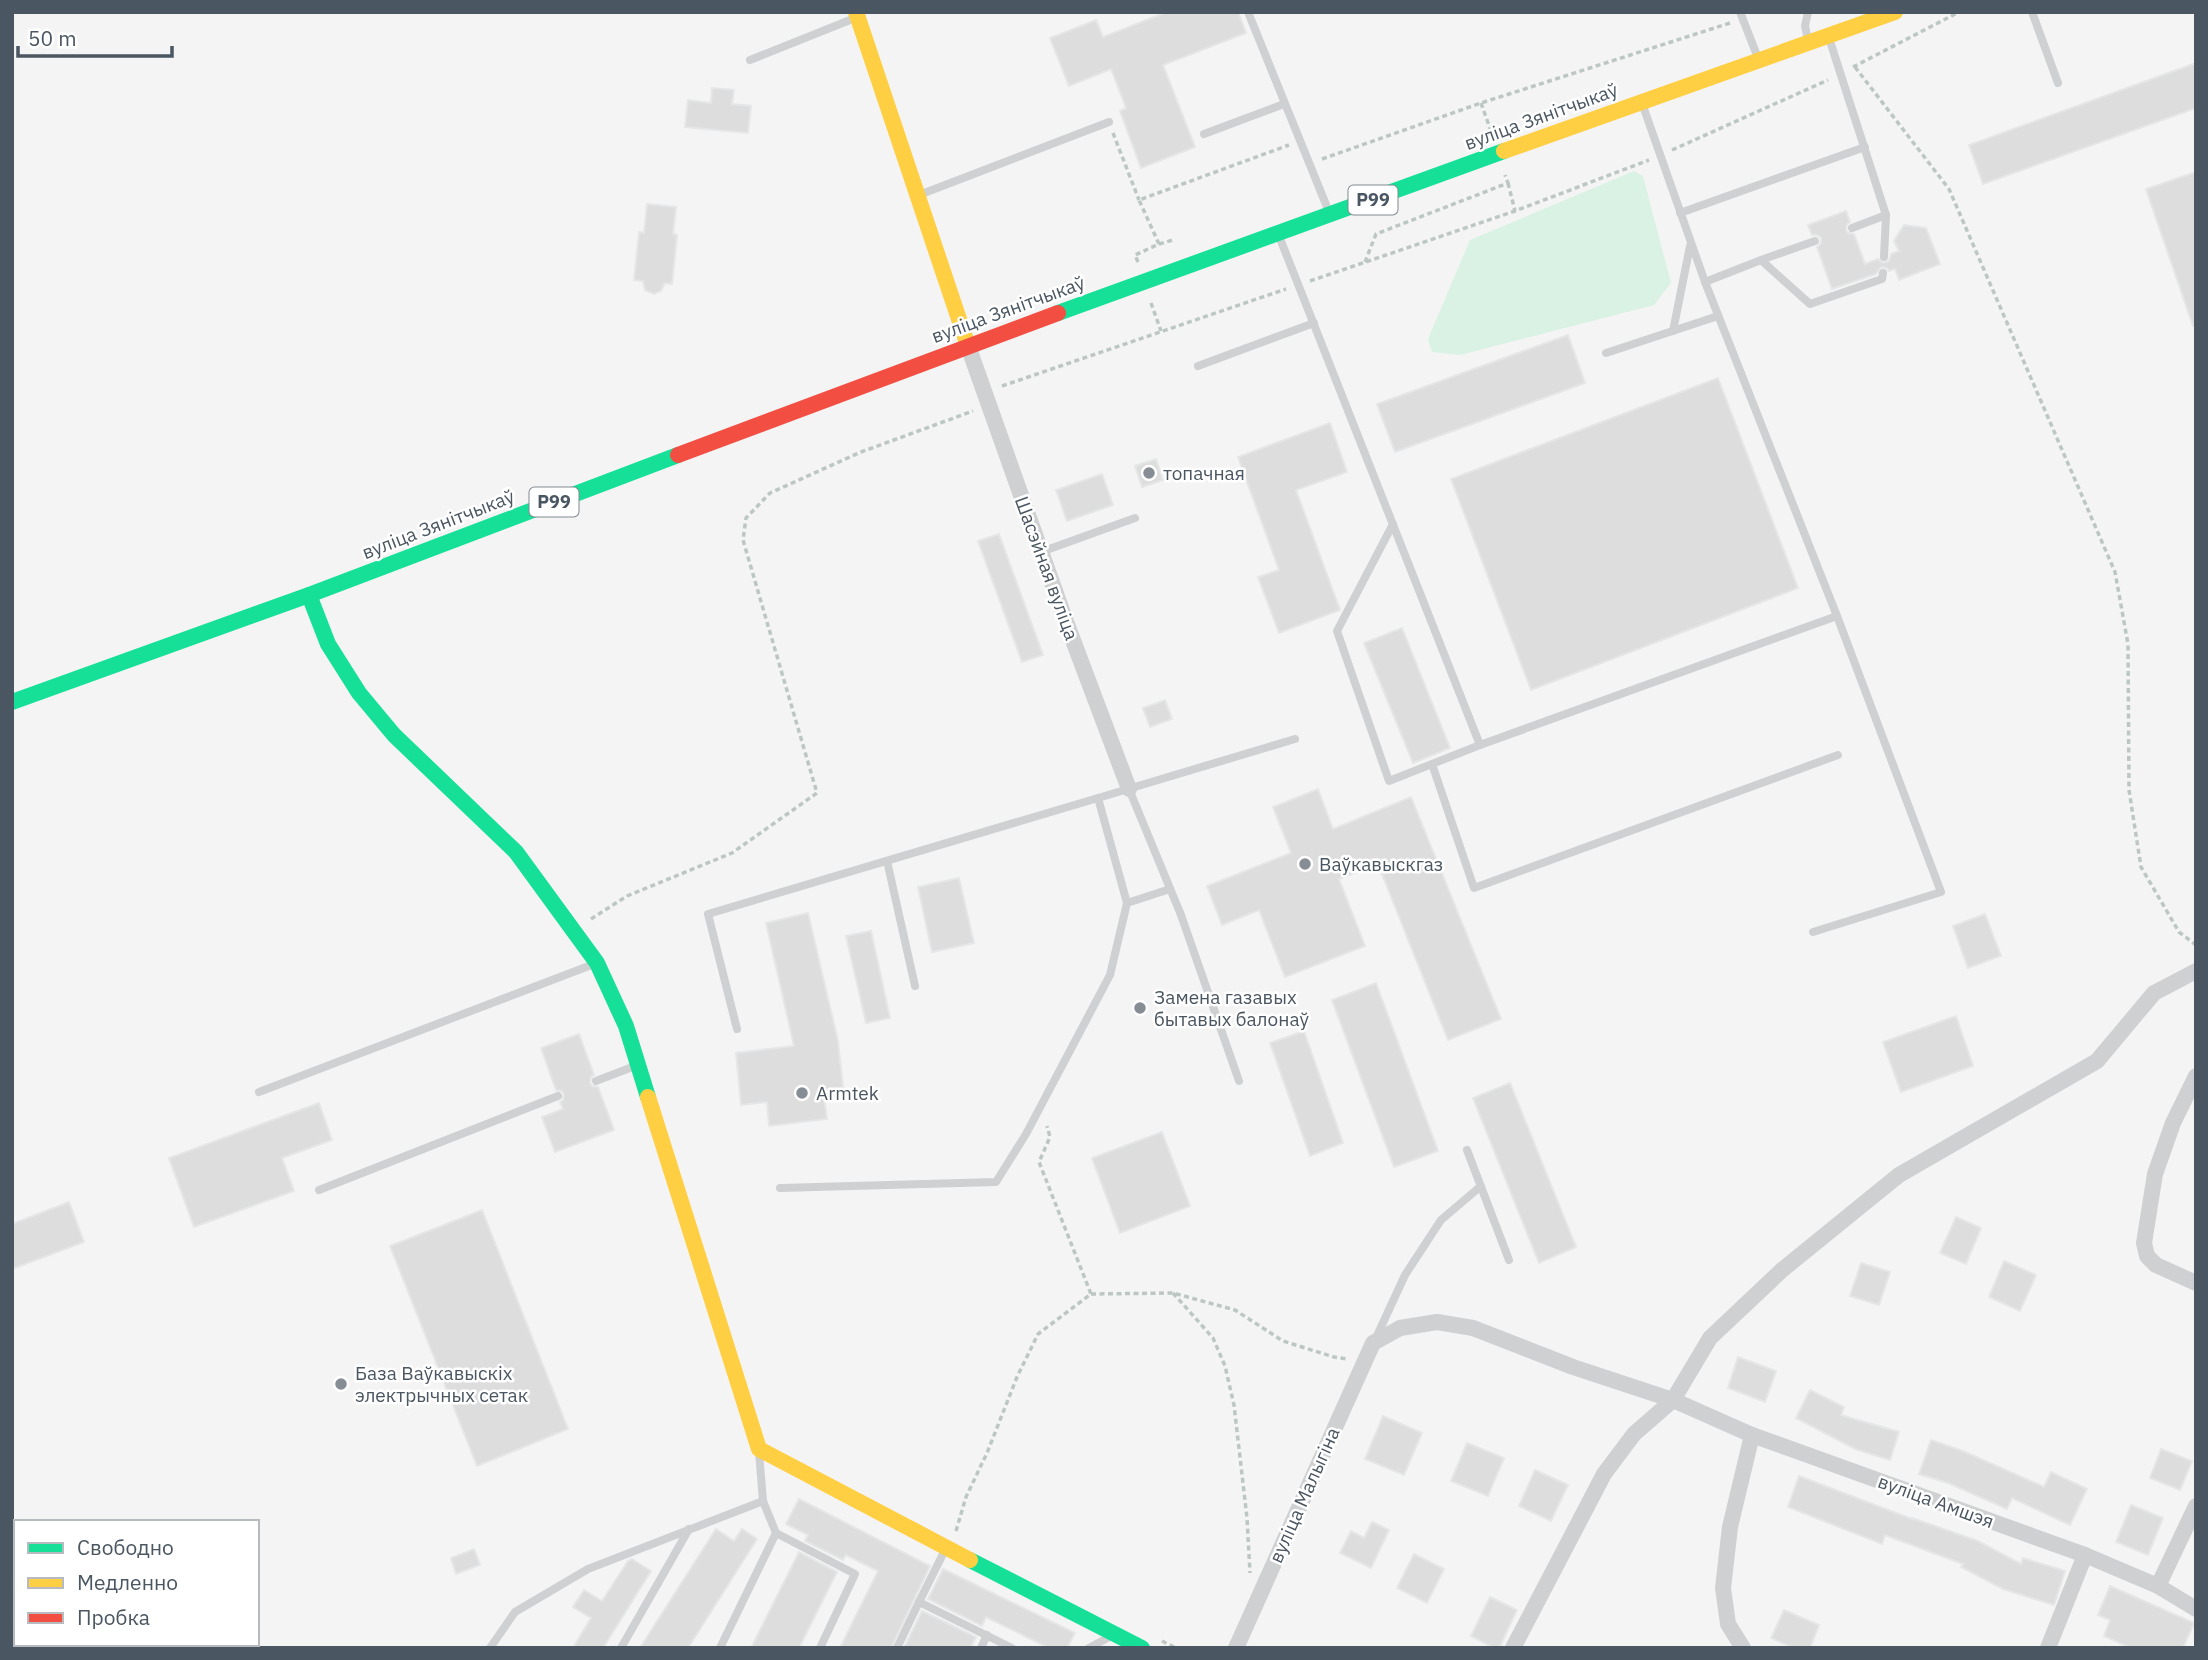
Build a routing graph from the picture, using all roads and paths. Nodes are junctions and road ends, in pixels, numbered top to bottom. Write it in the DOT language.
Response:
graph roads {
  1 [pos="1248,12"];
  2 [pos="1808,12"];
  3 [pos="1895,12"];
  4 [pos="1959,12"];
  5 [pos="2032,12"];
  6 [pos="857,15"];
  7 [pos="1741,16"];
  8 [pos="1828,36"];
  9 [pos="1808,43"];
  10 [pos="750,60"];
  11 [pos="1759,61"];
  12 [pos="1855,67"];
  13 [pos="1841,74"];
  14 [pos="2057,83"];
  15 [pos="1642,103"];
  16 [pos="1284,104"];
  17 [pos="1109,122"];
  18 [pos="1204,134"];
  19 [pos="1300,141"];
  20 [pos="1865,147"];
  21 [pos="1660,156"];
  22 [pos="1309,164"];
  23 [pos="1508,183"];
  24 [pos="918,195"];
  25 [pos="1139,200"];
  26 [pos="1515,211"];
  27 [pos="1680,213"];
  28 [pos="1330,215"];
  29 [pos="1886,215"];
  30 [pos="1852,228"];
  31 [pos="1278,233"];
  32 [pos="1173,240"];
  33 [pos="1815,241"];
  34 [pos="1691,243"];
  35 [pos="1159,244"];
  36 [pos="1884,257"];
  37 [pos="1761,260"];
  38 [pos="1883,273"];
  39 [pos="1144,282"];
  40 [pos="1705,282"];
  41 [pos="1299,285"];
  42 [pos="1718,316"];
  43 [pos="1314,323"];
  44 [pos="1161,331"];
  45 [pos="1674,331"];
  46 [pos="968,346"];
  47 [pos="1606,353"];
  48 [pos="1198,366"];
  49 [pos="986,399"];
  50 [pos="1135,518"];
  51 [pos="1394,524"];
  52 [pos="1041,552"];
  53 [pos="309,595"];
  54 [pos="1837,617"];
  55 [pos="12,702"];
  56 [pos="1295,739"];
  57 [pos="1480,746"];
  58 [pos="1838,755"];
  59 [pos="1433,764"];
  60 [pos="1129,789"];
  61 [pos="1098,799"];
  62 [pos="887,861"];
  63 [pos="1170,889"];
  64 [pos="1127,902"];
  65 [pos="589,921"];
  66 [pos="1813,932"];
  67 [pos="2196,945"];
  68 [pos="597,963"];
  69 [pos="2196,971"];
  70 [pos="915,986"];
  71 [pos="737,1029"];
  72 [pos="638,1065"];
  73 [pos="2196,1076"];
  74 [pos="596,1081"];
  75 [pos="1239,1081"];
  76 [pos="259,1093"];
  77 [pos="558,1096"];
  78 [pos="1038,1112"];
  79 [pos="1467,1150"];
  80 [pos="1480,1185"];
  81 [pos="780,1188"];
  82 [pos="319,1190"];
  83 [pos="1509,1260"];
  84 [pos="2196,1283"];
  85 [pos="1173,1293"];
  86 [pos="1091,1294"];
  87 [pos="1373,1343"];
  88 [pos="1364,1361"];
  89 [pos="1673,1401"];
  90 [pos="1752,1435"];
  91 [pos="759,1449"];
  92 [pos="763,1501"];
  93 [pos="2196,1506"];
  94 [pos="689,1529"];
  95 [pos="776,1533"];
  96 [pos="950,1542"];
  97 [pos="2085,1555"];
  98 [pos="1251,1583"];
  99 [pos="2158,1586"];
  100 [pos="919,1602"];
  101 [pos="2196,1609"];
  102 [pos="1115,1633"];
  103 [pos="987,1635"];
  104 [pos="1147,1642"];
  105 [pos="490,1648"];
  106 [pos="621,1648"];
  107 [pos="720,1648"];
  108 [pos="820,1648"];
  109 [pos="897,1648"];
  110 [pos="981,1648"];
  111 [pos="1012,1648"];
  112 [pos="1089,1648"];
  113 [pos="1176,1648"];
  114 [pos="1236,1648"];
  115 [pos="1513,1648"];
  116 [pos="1743,1648"];
  117 [pos="2048,1648"];
  1 -- 16 [label="lane"];
  2 -- 9 [label="lane"];
  3 -- 8 [label="main road, вуліца Зянітчыкаў / Р99"];
  4 -- 12 [label="path"];
  5 -- 14 [label="lane"];
  6 -- 10 [label="lane"];
  6 -- 24 [label="main road"];
  7 -- 11 [label="lane"];
  7 -- 22 [label="path"];
  8 -- 9 [label="main road, вуліца Зянітчыкаў / Р99"];
  8 -- 13 [label="lane"];
  9 -- 11 [label="main road, вуліца Зянітчыкаў / Р99"];
  11 -- 15 [label="main road, вуліца Зянітчыкаў / Р99"];
  12 -- 13 [label="path"];
  12 -- 67 [label="path"];
  13 -- 20 [label="lane"];
  13 -- 21 [label="path"];
  15 -- 21 [label="lane"];
  15 -- 28 [label="main road, вуліца Зянітчыкаў / Р99"];
  16 -- 18 [label="lane"];
  16 -- 19 [label="lane"];
  17 -- 24 [label="lane"];
  17 -- 25 [label="path"];
  19 -- 22 [label="lane"];
  19 -- 25 [label="path"];
  20 -- 27 [label="lane"];
  20 -- 29 [label="lane"];
  21 -- 26 [label="path"];
  21 -- 27 [label="lane"];
  22 -- 28 [label="lane"];
  23 -- 26 [label="path"];
  24 -- 46 [label="main road"];
  25 -- 35 [label="path"];
  26 -- 41 [label="path"];
  27 -- 34 [label="lane"];
  28 -- 31 [label="main road, вуліца Зянітчыкаў / Р99"];
  29 -- 30 [label="lane"];
  29 -- 36 [label="lane"];
  31 -- 39 [label="main road, вуліца Зянітчыкаў / Р99"];
  31 -- 41 [label="lane"];
  32 -- 35 [label="path"];
  33 -- 37 [label="lane"];
  34 -- 40 [label="lane"];
  34 -- 45 [label="lane"];
  35 -- 39 [label="path"];
  37 -- 38 [label="lane"];
  37 -- 40 [label="lane"];
  39 -- 44 [label="path"];
  39 -- 46 [label="main road, вуліца Зянітчыкаў / Р99"];
  40 -- 42 [label="lane"];
  41 -- 43 [label="lane"];
  41 -- 44 [label="path"];
  42 -- 45 [label="lane"];
  42 -- 54 [label="lane"];
  43 -- 48 [label="lane"];
  43 -- 51 [label="lane"];
  44 -- 49 [label="path"];
  45 -- 47 [label="lane"];
  46 -- 49 [label="street, Шасэйная вуліца"];
  46 -- 53 [label="main road, вуліца Зянітчыкаў / Р99"];
  49 -- 52 [label="street, Шасэйная вуліца"];
  49 -- 65 [label="path"];
  50 -- 52 [label="lane"];
  51 -- 57 [label="lane"];
  51 -- 59 [label="lane"];
  52 -- 60 [label="street, Шасэйная вуліца"];
  53 -- 55 [label="main road, вуліца Зянітчыкаў / Р99"];
  53 -- 68 [label="main road"];
  54 -- 57 [label="lane"];
  54 -- 66 [label="lane"];
  56 -- 60 [label="lane"];
  57 -- 59 [label="lane"];
  58 -- 59 [label="lane"];
  60 -- 61 [label="lane"];
  60 -- 63 [label="lane"];
  61 -- 62 [label="lane"];
  61 -- 64 [label="lane"];
  62 -- 70 [label="lane"];
  62 -- 71 [label="lane"];
  63 -- 64 [label="lane"];
  63 -- 75 [label="lane"];
  64 -- 78 [label="lane"];
  68 -- 72 [label="main road"];
  68 -- 76 [label="lane"];
  69 -- 89 [label="street"];
  72 -- 74 [label="lane"];
  72 -- 91 [label="main road"];
  73 -- 84 [label="street"];
  77 -- 82 [label="lane"];
  78 -- 81 [label="lane"];
  78 -- 86 [label="path"];
  79 -- 80 [label="lane"];
  80 -- 83 [label="lane"];
  80 -- 87 [label="lane"];
  85 -- 86 [label="path"];
  85 -- 88 [label="path"];
  85 -- 98 [label="path"];
  86 -- 96 [label="path"];
  87 -- 88 [label="street, вуліца Малыгіна"];
  87 -- 89 [label="street, вуліца Амшэя"];
  88 -- 114 [label="street, вуліца Малыгіна"];
  89 -- 90 [label="street, вуліца Амшэя"];
  89 -- 115 [label="street"];
  90 -- 97 [label="street, вуліца Амшэя"];
  90 -- 116 [label="street"];
  91 -- 92 [label="lane"];
  91 -- 96 [label="main road"];
  92 -- 94 [label="lane"];
  92 -- 95 [label="lane"];
  93 -- 99 [label="street"];
  94 -- 105 [label="lane"];
  94 -- 106 [label="lane"];
  95 -- 107 [label="lane"];
  95 -- 108 [label="lane"];
  96 -- 100 [label="lane"];
  96 -- 102 [label="main road"];
  97 -- 99 [label="street, вуліца Амшэя"];
  97 -- 117 [label="street"];
  99 -- 101 [label="street, вуліца Амшэя"];
  100 -- 103 [label="lane"];
  100 -- 109 [label="lane"];
  102 -- 104 [label="main road"];
  102 -- 112 [label="lane"];
  103 -- 110 [label="lane"];
  103 -- 111 [label="lane"];
  104 -- 113 [label="path"];
}
